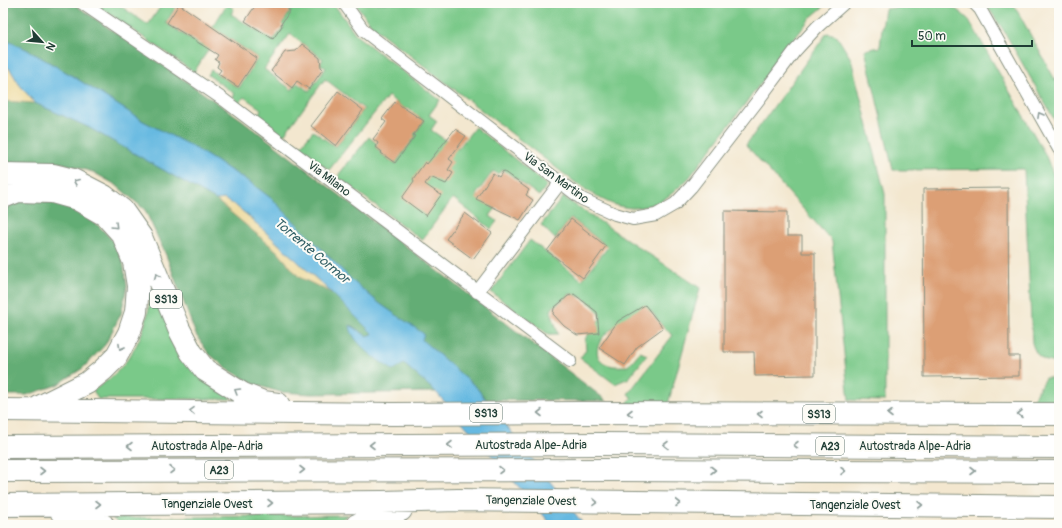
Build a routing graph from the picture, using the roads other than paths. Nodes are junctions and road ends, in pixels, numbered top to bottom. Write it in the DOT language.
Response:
graph roads {
  1 [pos="82,3"];
  2 [pos="344,3"];
  3 [pos="844,3"];
  4 [pos="974,3"];
  5 [pos="1059,149"];
  6 [pos="3,174"];
  7 [pos="560,183"];
  8 [pos="3,197"];
  9 [pos="477,292"];
  10 [pos="570,361"];
  11 [pos="36,409"];
  12 [pos="3,410"];
  13 [pos="343,413"];
  14 [pos="1059,414"];
  15 [pos="3,447"];
  16 [pos="1059,447"];
  17 [pos="3,471"];
  18 [pos="1059,472"];
  19 [pos="458,500"];
  20 [pos="3,506"];
  21 [pos="1059,506"];
  22 [pos="103,525"];
  23 [pos="357,525"];
  1 -- 9 [label="street, Via Milano"];
  2 -- 7 [label="street, Via San Martino"];
  3 -- 7 [label="street, Via San Martino"];
  5 -- 4 [label="street, one-way"];
  13 -- 6 [label="highway, SS13, one-way"];
  7 -- 9 [label="street"];
  8 -- 11 [label="highway, one-way"];
  9 -- 10 [label="street, Via Milano"];
  11 -- 12 [label="highway, SS13"];
  13 -- 11 [label="highway, SS13, one-way"];
  14 -- 13 [label="highway, SS13, one-way"];
  16 -- 15 [label="highway, Autostrada Alpe-Adria / A23, one-way"];
  17 -- 18 [label="highway, Autostrada Alpe-Adria / A23, one-way"];
  20 -- 19 [label="highway, Tangenziale Ovest, one-way"];
  19 -- 21 [label="highway, Tangenziale Ovest, one-way"];
  19 -- 23 [label="highway"];
  20 -- 22 [label="highway"];
}
